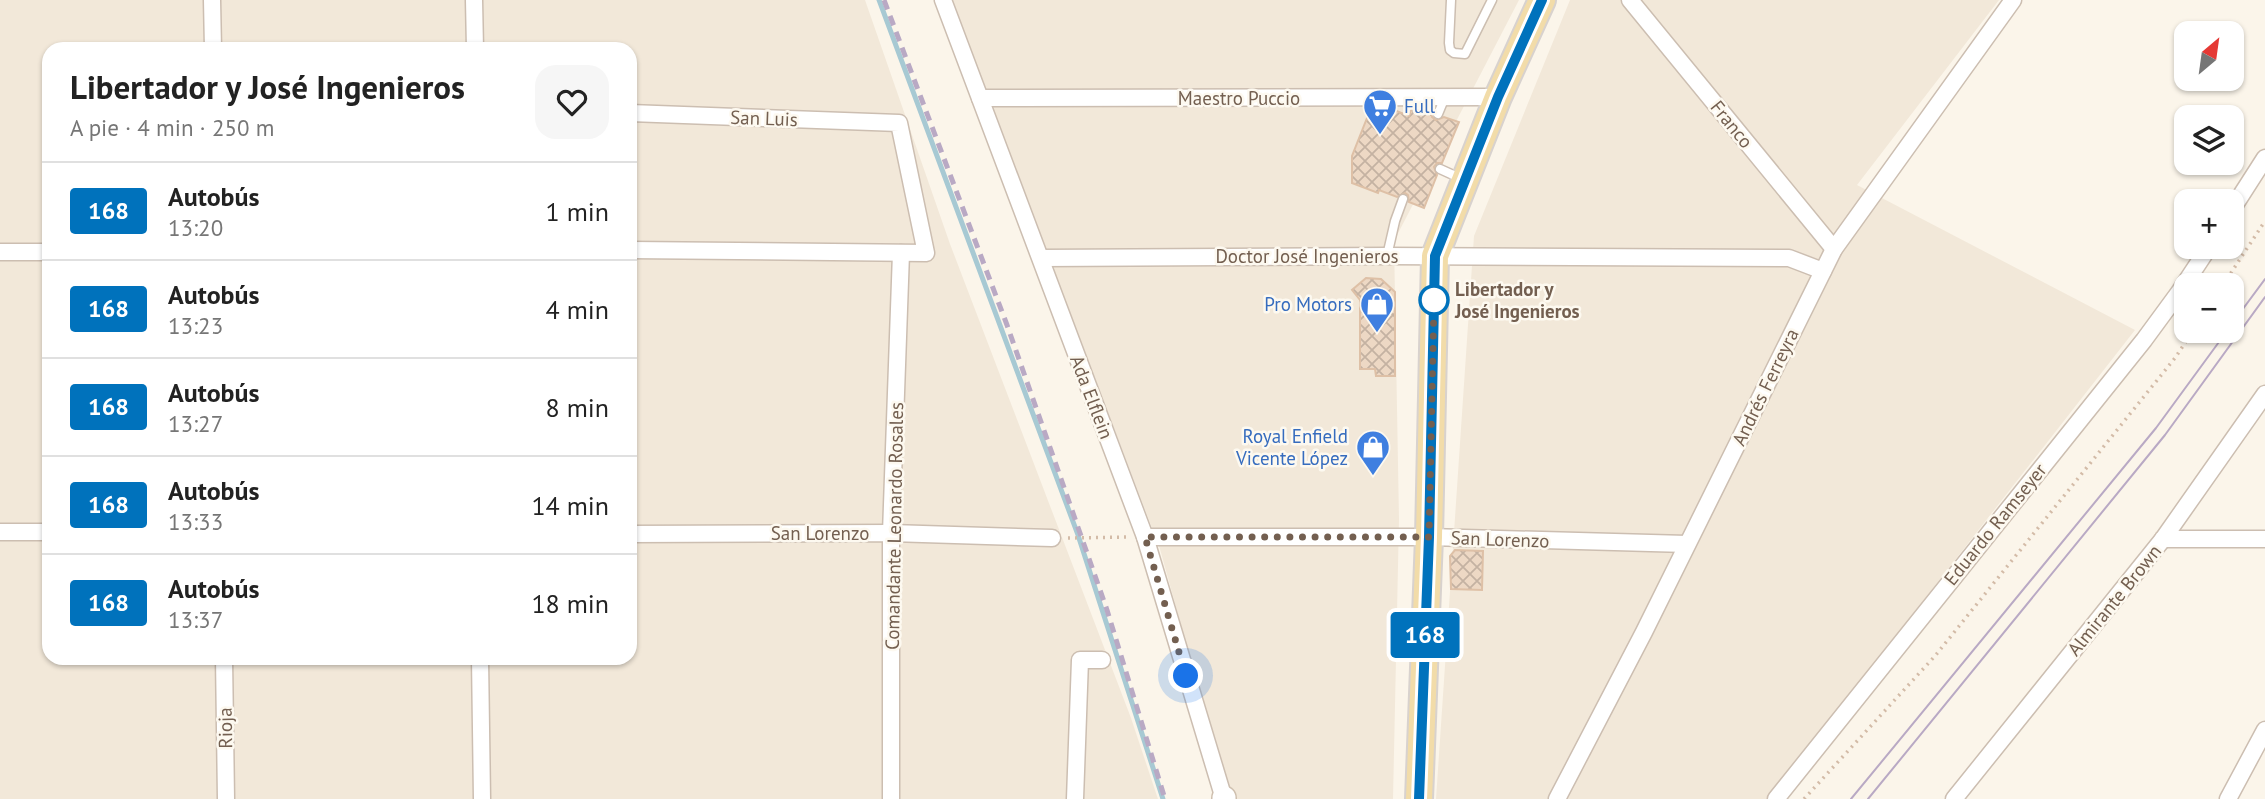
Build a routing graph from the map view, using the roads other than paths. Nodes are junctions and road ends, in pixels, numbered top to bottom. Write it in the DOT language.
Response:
graph roads {
  1 [pos="212,0"];
  2 [pos="474,0"];
  3 [pos="943,0"];
  4 [pos="1451,0"];
  5 [pos="1492,0"];
  6 [pos="1542,0"];
  7 [pos="1630,0"];
  8 [pos="2013,0"];
  9 [pos="213,42"];
  10 [pos="475,42"];
  11 [pos="1445,97"];
  12 [pos="1498,97"];
  13 [pos="980,98"];
  14 [pos="637,113"];
  15 [pos="1438,114"];
  16 [pos="2265,158"];
  17 [pos="1440,169"];
  18 [pos="1465,180"];
  19 [pos="2244,191"];
  20 [pos="1403,199"];
  21 [pos="1834,249"];
  22 [pos="637,250"];
  23 [pos="0,252"];
  24 [pos="42,252"];
  25 [pos="901,253"];
  26 [pos="1387,256"];
  27 [pos="1435,256"];
  28 [pos="1041,258"];
  29 [pos="2200,259"];
  30 [pos="1823,271"];
  31 [pos="2265,394"];
  32 [pos="0,532"];
  33 [pos="42,532"];
  34 [pos="891,533"];
  35 [pos="637,534"];
  36 [pos="1145,537"];
  37 [pos="1429,537"];
  38 [pos="1052,538"];
  39 [pos="2163,539"];
  40 [pos="2265,539"];
  41 [pos="1686,544"];
  42 [pos="1102,660"];
  43 [pos="224,665"];
  44 [pos="480,665"];
  45 [pos="2265,730"];
  46 [pos="226,799"];
  47 [pos="482,799"];
  48 [pos="891,799"];
  49 [pos="1074,799"];
  50 [pos="1224,799"];
  51 [pos="1419,799"];
  52 [pos="1557,799"];
  53 [pos="1776,799"];
  54 [pos="1954,799"];
  55 [pos="2228,799"];
  1 -- 9 [label="street"];
  2 -- 10 [label="street"];
  3 -- 13 [label="street, Ada Elflein"];
  4 -- 5 [label="lane"];
  6 -- 12 [label="main road"];
  7 -- 21 [label="street, Franco"];
  8 -- 21 [label="street, Andrés Ferreyra"];
  11 -- 12 [label="street, Maestro Puccio"];
  11 -- 13 [label="street, Maestro Puccio"];
  11 -- 15 [label="lane"];
  12 -- 18 [label="main road"];
  13 -- 28 [label="street, Ada Elflein"];
  14 -- 25 [label="street, San Luis"];
  16 -- 19 [label="street"];
  17 -- 18 [label="lane"];
  18 -- 27 [label="main road"];
  20 -- 26 [label="lane"];
  21 -- 30 [label="street, Andrés Ferreyra"];
  22 -- 25 [label="street"];
  23 -- 24 [label="street"];
  25 -- 34 [label="street, Comandante Leonardo Rosales"];
  26 -- 27 [label="street, Doctor José Ingenieros"];
  26 -- 28 [label="street, Doctor José Ingenieros"];
  27 -- 30 [label="street, Doctor José Ingenieros"];
  27 -- 37 [label="main road"];
  28 -- 36 [label="street, Ada Elflein"];
  29 -- 53 [label="street, Eduardo Ramseyer"];
  30 -- 41 [label="street, Andrés Ferreyra"];
  31 -- 39 [label="street, Almirante Brown"];
  32 -- 33 [label="street"];
  34 -- 35 [label="street, San Lorenzo"];
  34 -- 38 [label="street, San Lorenzo"];
  34 -- 48 [label="street, Comandante Leonardo Rosales"];
  36 -- 37 [label="street, San Lorenzo"];
  36 -- 50 [label="street, Ada Elflein"];
  37 -- 41 [label="street, San Lorenzo"];
  37 -- 51 [label="main road"];
  39 -- 40 [label="street"];
  39 -- 54 [label="street, Almirante Brown"];
  41 -- 52 [label="street, Andrés Ferreyra"];
  42 -- 49 [label="street"];
  43 -- 46 [label="street, Rioja"];
  44 -- 47 [label="street"];
  45 -- 55 [label="street"];
}
